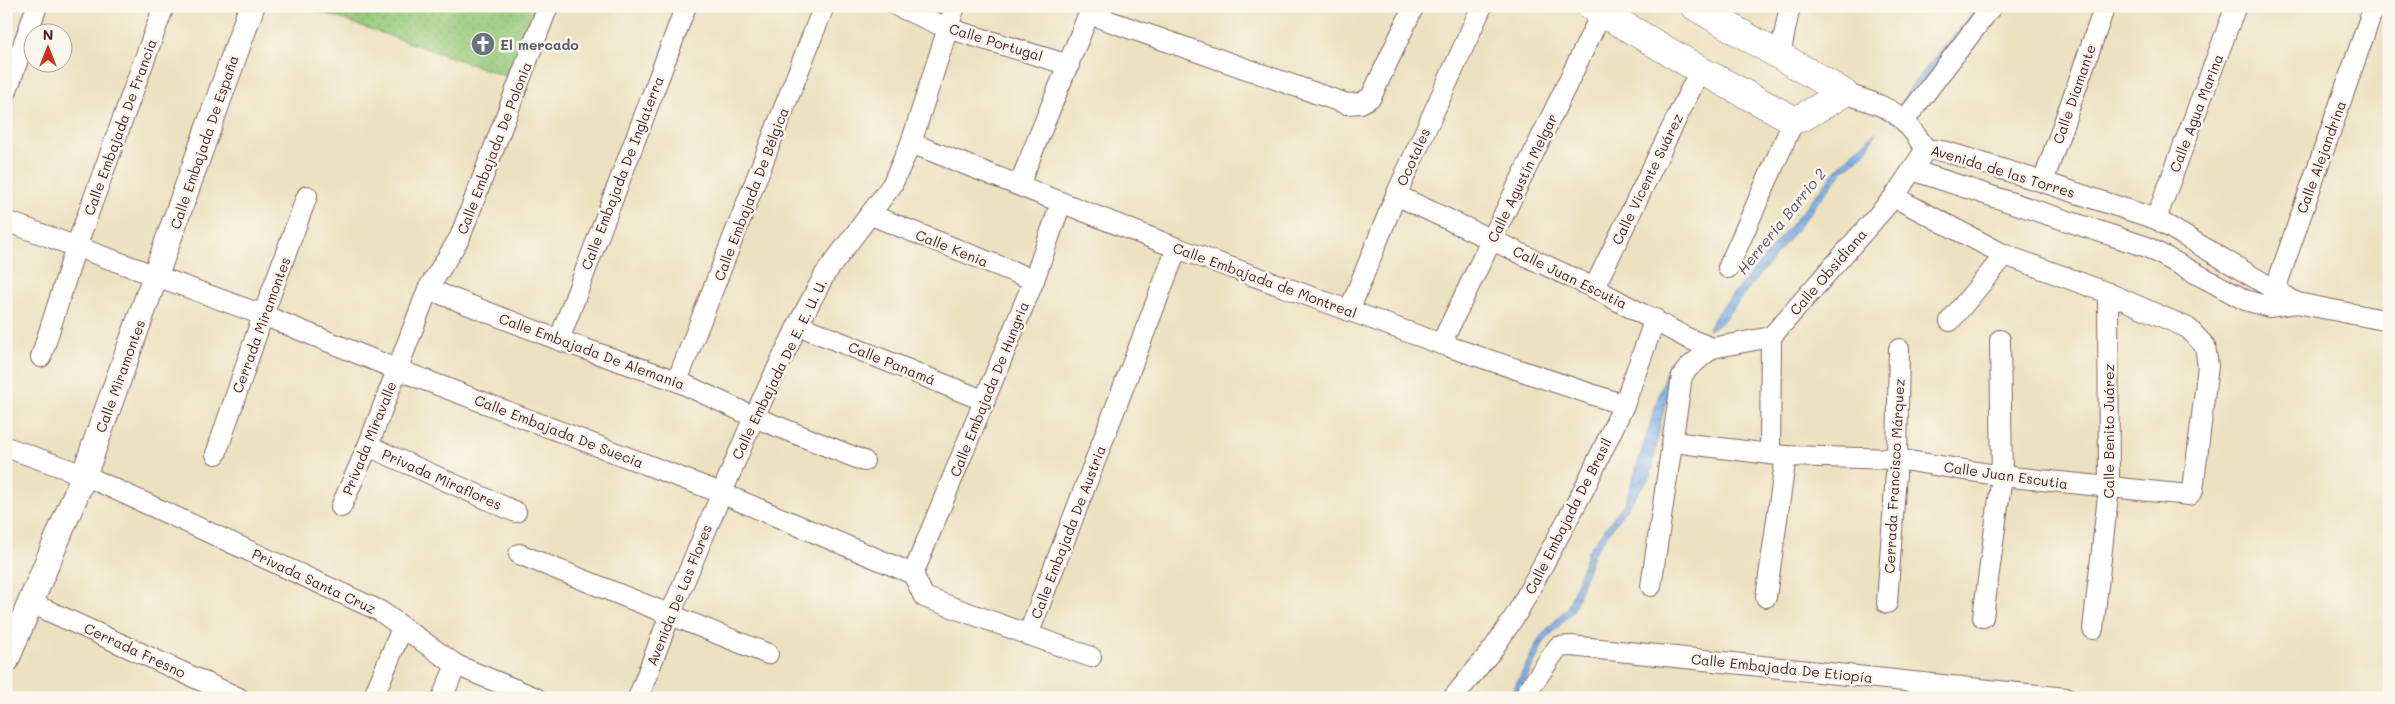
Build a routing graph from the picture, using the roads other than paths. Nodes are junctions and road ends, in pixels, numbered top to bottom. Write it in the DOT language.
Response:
graph roads {
  1 [pos="37,6"];
  2 [pos="164,6"];
  3 [pos="252,6"];
  4 [pos="548,6"];
  5 [pos="686,6"];
  6 [pos="824,6"];
  7 [pos="897,6"];
  8 [pos="955,6"];
  9 [pos="1414,6"];
  10 [pos="1482,6"];
  11 [pos="1694,6"];
  12 [pos="1790,6"];
  13 [pos="1992,6"];
  14 [pos="2105,6"];
  15 [pos="2236,6"];
  16 [pos="2374,6"];
  17 [pos="1596,9"];
  18 [pos="1090,10"];
  19 [pos="947,28"];
  20 [pos="1780,55"];
  21 [pos="1069,64"];
  22 [pos="1700,70"];
  23 [pos="6,93"];
  24 [pos="1844,93"];
  25 [pos="1794,120"];
  26 [pos="1904,121"];
  27 [pos="911,143"];
  28 [pos="1926,148"];
  29 [pos="1912,170"];
  30 [pos="2043,182"];
  31 [pos="1018,185"];
  32 [pos="1396,195"];
  33 [pos="307,196"];
  34 [pos="1894,197"];
  35 [pos="1061,203"];
  36 [pos="871,215"];
  37 [pos="2156,219"];
  38 [pos="6,222"];
  39 [pos="1493,240"];
  40 [pos="76,247"];
  41 [pos="1177,248"];
  42 [pos="2005,255"];
  43 [pos="1728,268"];
  44 [pos="156,277"];
  45 [pos="1034,280"];
  46 [pos="1594,288"];
  47 [pos="2274,288"];
  48 [pos="428,289"];
  49 [pos="2108,293"];
  50 [pos="2298,303"];
  51 [pos="2269,308"];
  52 [pos="1349,311"];
  53 [pos="263,315"];
  54 [pos="1655,319"];
  55 [pos="1950,321"];
  56 [pos="2389,321"];
  57 [pos="798,326"];
  58 [pos="1771,337"];
  59 [pos="559,340"];
  60 [pos="2000,340"];
  61 [pos="1701,343"];
  62 [pos="1442,344"];
  63 [pos="1899,349"];
  64 [pos="41,357"];
  65 [pos="396,369"];
  66 [pos="678,381"];
  67 [pos="985,401"];
  68 [pos="1624,405"];
  69 [pos="754,417"];
  70 [pos="1673,442"];
  71 [pos="368,446"];
  72 [pos="6,447"];
  73 [pos="216,454"];
  74 [pos="1778,455"];
  75 [pos="1897,459"];
  76 [pos="864,461"];
  77 [pos="84,475"];
  78 [pos="2002,476"];
  79 [pos="2109,487"];
  80 [pos="721,493"];
  81 [pos="341,507"];
  82 [pos="516,512"];
  83 [pos="520,554"];
  84 [pos="913,574"];
  85 [pos="1651,586"];
  86 [pos="1766,596"];
  87 [pos="32,603"];
  88 [pos="1887,603"];
  89 [pos="670,615"];
  90 [pos="1983,617"];
  91 [pos="402,628"];
  92 [pos="2093,629"];
  93 [pos="1028,635"];
  94 [pos="768,654"];
  95 [pos="1091,657"];
  96 [pos="6,661"];
  97 [pos="456,664"];
  98 [pos="239,698"];
  99 [pos="373,698"];
  100 [pos="442,698"];
  101 [pos="536,698"];
  102 [pos="638,698"];
  103 [pos="1453,698"];
  104 [pos="1523,698"];
  105 [pos="2066,698"];
  1 -- 23 [label="street"];
  2 -- 40 [label="street, Calle Embajada De Francia"];
  3 -- 44 [label="street, Calle Embajada De España"];
  4 -- 48 [label="street, Calle Embajada De Polonia"];
  5 -- 59 [label="street, Calle Embajada De Inglaterra"];
  6 -- 66 [label="street, Calle Embajada De Bélgica"];
  7 -- 19 [label="street, Calle Portugal"];
  8 -- 19 [label="street, Calle Embajada De E. E. U. U."];
  9 -- 18 [label="street"];
  10 -- 32 [label="street, Ocotales"];
  11 -- 20 [label="main road, Avenida de las Torres"];
  12 -- 20 [label="street"];
  13 -- 26 [label="street"];
  14 -- 30 [label="street, Calle Diamante"];
  15 -- 37 [label="street, Calle Agua Marina"];
  16 -- 47 [label="street, Calle Alejandrina"];
  17 -- 22 [label="main road"];
  17 -- 39 [label="street, Calle Agustín Melgar"];
  18 -- 21 [label="street"];
  19 -- 21 [label="street, Calle Portugal"];
  19 -- 27 [label="street, Calle Embajada De E. E. U. U."];
  20 -- 24 [label="main road, Avenida de las Torres"];
  21 -- 31 [label="street"];
  22 -- 25 [label="main road"];
  22 -- 46 [label="street, Calle Vicente Suárez"];
  24 -- 25 [label="main road"];
  24 -- 26 [label="street, Avenida de las Torres"];
  25 -- 43 [label="street"];
  26 -- 28 [label="street, Avenida de las Torres"];
  27 -- 31 [label="street, Calle Embajada de Montreal"];
  27 -- 36 [label="street, Calle Embajada De E. E. U. U."];
  28 -- 29 [label="street, Calle Obsidiana"];
  28 -- 30 [label="street, Avenida de las Torres"];
  29 -- 34 [label="street, Calle Obsidiana"];
  29 -- 51 [label="street"];
  30 -- 37 [label="street, Avenida de las Torres"];
  31 -- 35 [label="street, Calle Embajada de Montreal"];
  32 -- 39 [label="street, Calle Juan Escutia"];
  32 -- 52 [label="street, Ocotales"];
  33 -- 53 [label="street, Cerrada Miramontes"];
  34 -- 42 [label="street"];
  34 -- 58 [label="street, Calle Obsidiana"];
  35 -- 41 [label="street, Calle Embajada de Montreal"];
  35 -- 45 [label="street, Calle Embajada De Hungria"];
  36 -- 45 [label="street, Calle Kenia"];
  36 -- 57 [label="street, Calle Embajada De E. E. U. U."];
  37 -- 47 [label="street, Avenida de las Torres"];
  38 -- 40 [label="street"];
  39 -- 46 [label="street, Calle Juan Escutia"];
  39 -- 62 [label="street, Calle Agustín Melgar"];
  40 -- 44 [label="street"];
  40 -- 64 [label="street, Calle Embajada De Francia"];
  41 -- 52 [label="street, Calle Embajada de Montreal"];
  41 -- 93 [label="street, Calle Embajada De Austria"];
  42 -- 49 [label="street"];
  42 -- 55 [label="street"];
  44 -- 53 [label="street, Calle Embajada De Suecia"];
  44 -- 77 [label="street, Calle Miramontes"];
  45 -- 67 [label="street, Calle Embajada De Hungria"];
  46 -- 54 [label="street, Calle Juan Escutia"];
  47 -- 50 [label="street, Avenida de las Torres"];
  47 -- 51 [label="street, Calle Alejandrina"];
  48 -- 59 [label="street, Calle Embajada De Alemania"];
  48 -- 65 [label="street, Calle Embajada De Polonia"];
  49 -- 79 [label="street, Calle Benito Juárez"];
  49 -- 79 [label="street, Calle Juan Escutia"];
  50 -- 51 [label="street, Avenida de las Torres"];
  50 -- 56 [label="street, Avenida de las Torres"];
  52 -- 62 [label="street, Calle Embajada de Montreal"];
  53 -- 65 [label="street, Calle Embajada De Suecia"];
  53 -- 73 [label="street, Cerrada Miramontes"];
  54 -- 61 [label="street, Calle Juan Escutia"];
  54 -- 68 [label="street, Calle Embajada De Brasil"];
  57 -- 67 [label="street, Calle Panamá"];
  57 -- 69 [label="street, Calle Embajada De E. E. U. U."];
  58 -- 61 [label="street"];
  58 -- 74 [label="street"];
  59 -- 66 [label="street, Calle Embajada De Alemania"];
  60 -- 78 [label="street"];
  61 -- 70 [label="street"];
  62 -- 68 [label="street, Calle Embajada de Montreal"];
  63 -- 75 [label="street, Cerrada Francisco Márquez"];
  65 -- 71 [label="street, Privada Miravalle"];
  65 -- 80 [label="street, Calle Embajada De Suecia"];
  66 -- 69 [label="street, Calle Embajada De Alemania"];
  67 -- 84 [label="street, Calle Embajada De Hungria"];
  68 -- 103 [label="street, Calle Embajada De Brasil"];
  69 -- 76 [label="street, Calle Embajada De Alemania"];
  69 -- 80 [label="street, Calle Embajada De E. E. U. U."];
  70 -- 74 [label="street, Calle Juan Escutia"];
  70 -- 85 [label="street"];
  71 -- 81 [label="street, Privada Miravalle"];
  71 -- 82 [label="street, Privada Miraflores"];
  72 -- 77 [label="street, Privada Santa Cruz"];
  74 -- 75 [label="street, Calle Juan Escutia"];
  74 -- 86 [label="street"];
  75 -- 78 [label="street, Calle Juan Escutia"];
  75 -- 88 [label="street, Cerrada Francisco Márquez"];
  77 -- 87 [label="street, Calle Miramontes"];
  77 -- 91 [label="street, Privada Santa Cruz"];
  78 -- 79 [label="street, Calle Juan Escutia"];
  78 -- 90 [label="street"];
  79 -- 92 [label="street, Calle Benito Juárez"];
  80 -- 84 [label="street"];
  80 -- 89 [label="street, Avenida De Las Flores"];
  83 -- 89 [label="street"];
  84 -- 93 [label="street, Calle Embajada De Austria"];
  87 -- 96 [label="street, Calle Miramontes"];
  87 -- 98 [label="street, Cerrada Fresno"];
  89 -- 94 [label="street"];
  89 -- 102 [label="street, Avenida De Las Flores"];
  91 -- 97 [label="street, Privada Santa Cruz"];
  91 -- 99 [label="street"];
  93 -- 95 [label="street"];
  97 -- 100 [label="street"];
  97 -- 101 [label="street, Privada Santa Cruz"];
  104 -- 105 [label="street, Calle Embajada De Etiopía"];
}
